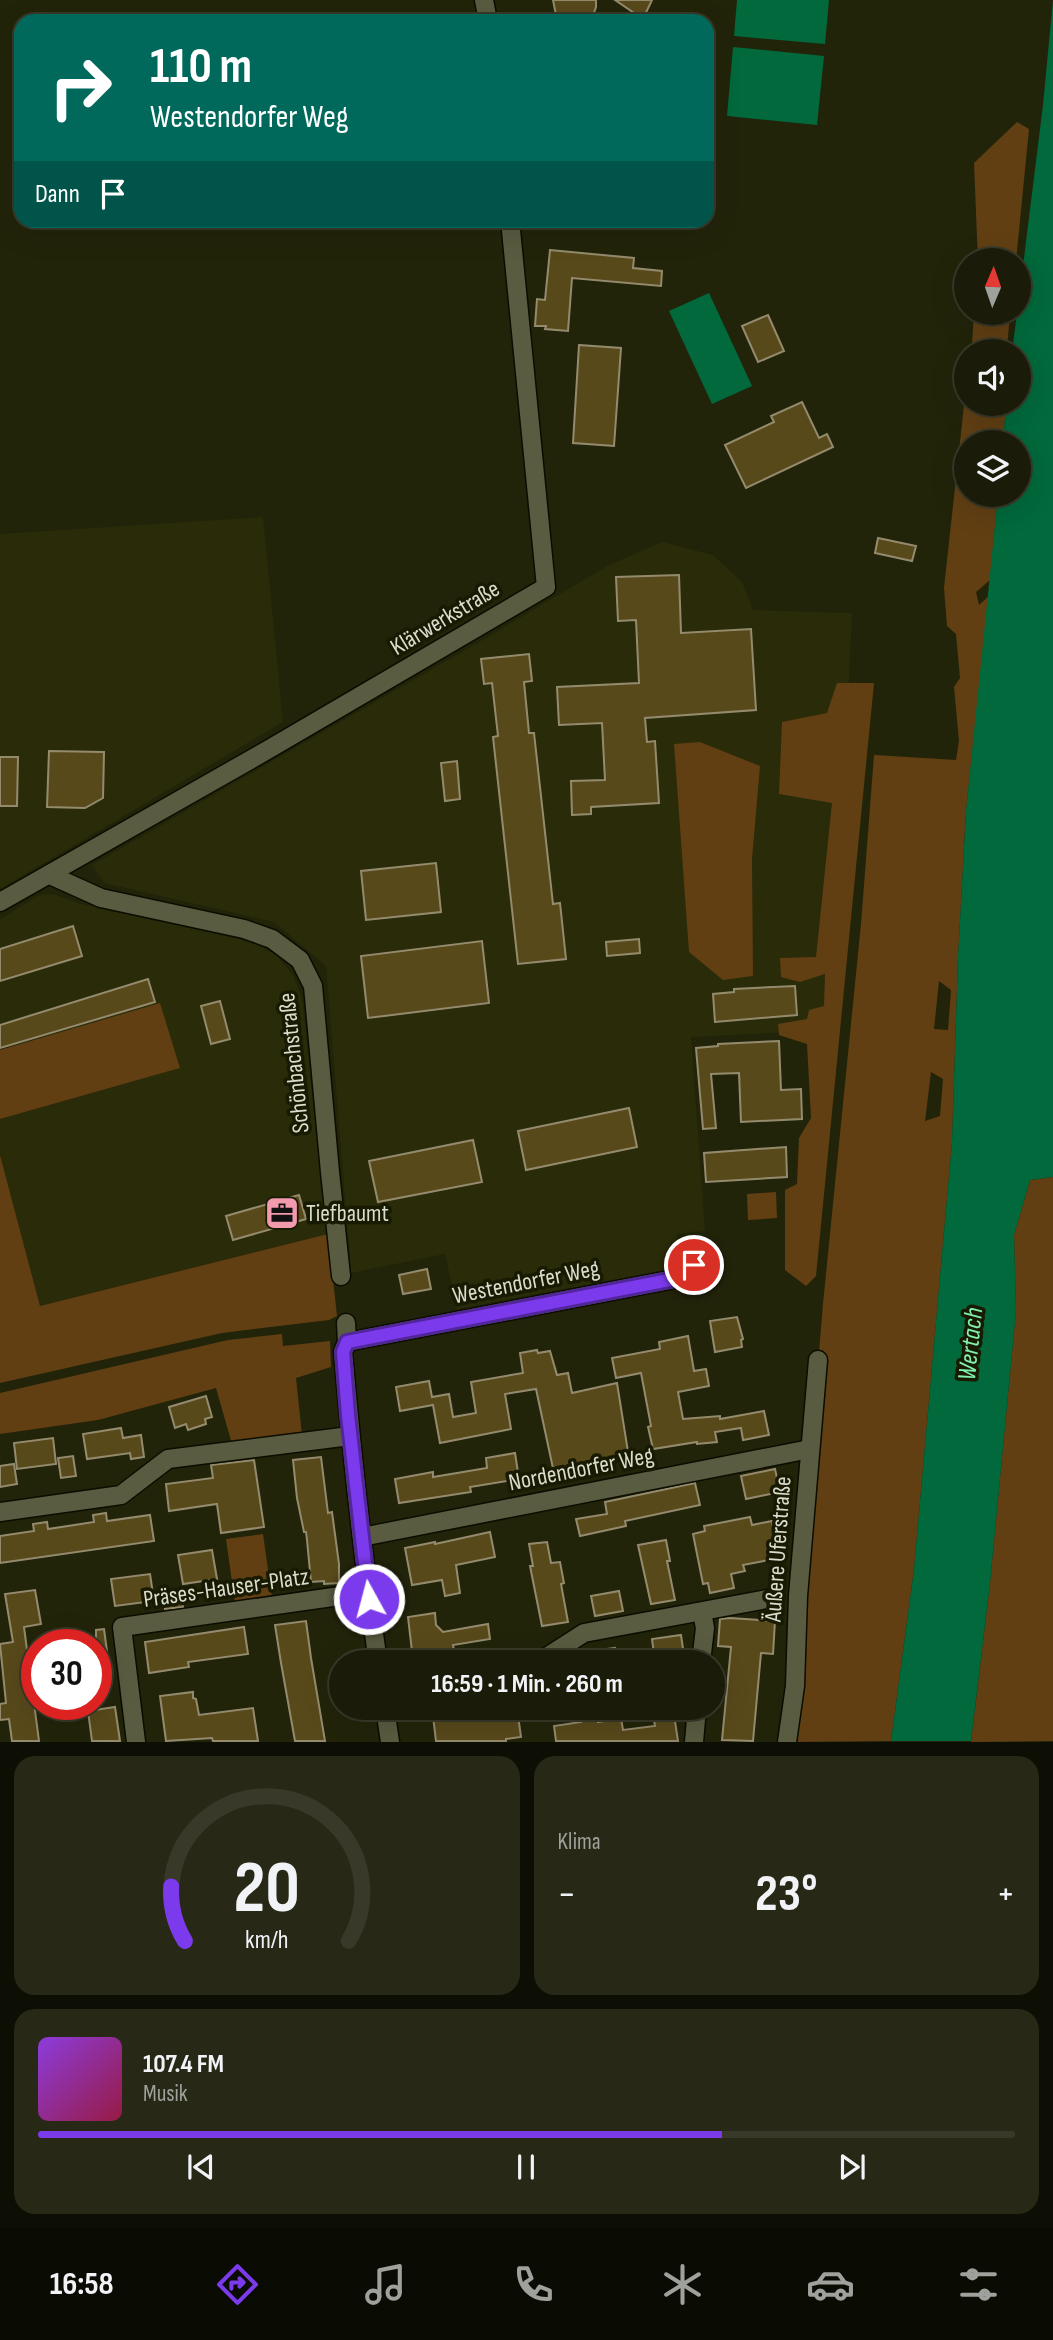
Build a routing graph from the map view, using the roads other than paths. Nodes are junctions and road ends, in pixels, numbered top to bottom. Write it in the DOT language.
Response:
graph roads {
  1 [pos="511,228"];
  2 [pos="50,875"];
  3 [pos="0,902"];
  4 [pos="704,1254"];
  5 [pos="341,1276"];
  6 [pos="346,1323"];
  7 [pos="347,1342"];
  8 [pos="818,1360"];
  9 [pos="350,1436"];
  10 [pos="810,1449"];
  11 [pos="0,1512"];
  12 [pos="362,1537"];
  13 [pos="368,1592"];
  14 [pos="767,1599"];
  15 [pos="702,1612"];
  16 [pos="376,1650"];
  17 [pos="558,1650"];
  18 [pos="702,1650"];
  19 [pos="387,1720"];
  20 [pos="696,1720"];
  21 [pos="136,1741"];
  22 [pos="390,1741"];
  23 [pos="694,1741"];
  24 [pos="787,1741"];
  1 -- 2 [label="street, Klärwerkstraße"];
  2 -- 3 [label="street"];
  2 -- 5 [label="street, Schönbachstraße"];
  4 -- 7 [label="street, Westendorfer Weg"];
  6 -- 7 [label="street"];
  7 -- 9 [label="street"];
  8 -- 10 [label="street, Äußere Uferstraße"];
  9 -- 11 [label="street"];
  9 -- 12 [label="street"];
  10 -- 12 [label="street, Nordendorfer Weg"];
  10 -- 24 [label="street, Äußere Uferstraße"];
  12 -- 13 [label="street"];
  13 -- 16 [label="street"];
  13 -- 21 [label="street, Präses-Hauser-Platz"];
  14 -- 15 [label="street"];
  15 -- 17 [label="street"];
  15 -- 18 [label="street"];
  19 -- 22 [label="street"];
  20 -- 23 [label="street"];
}
